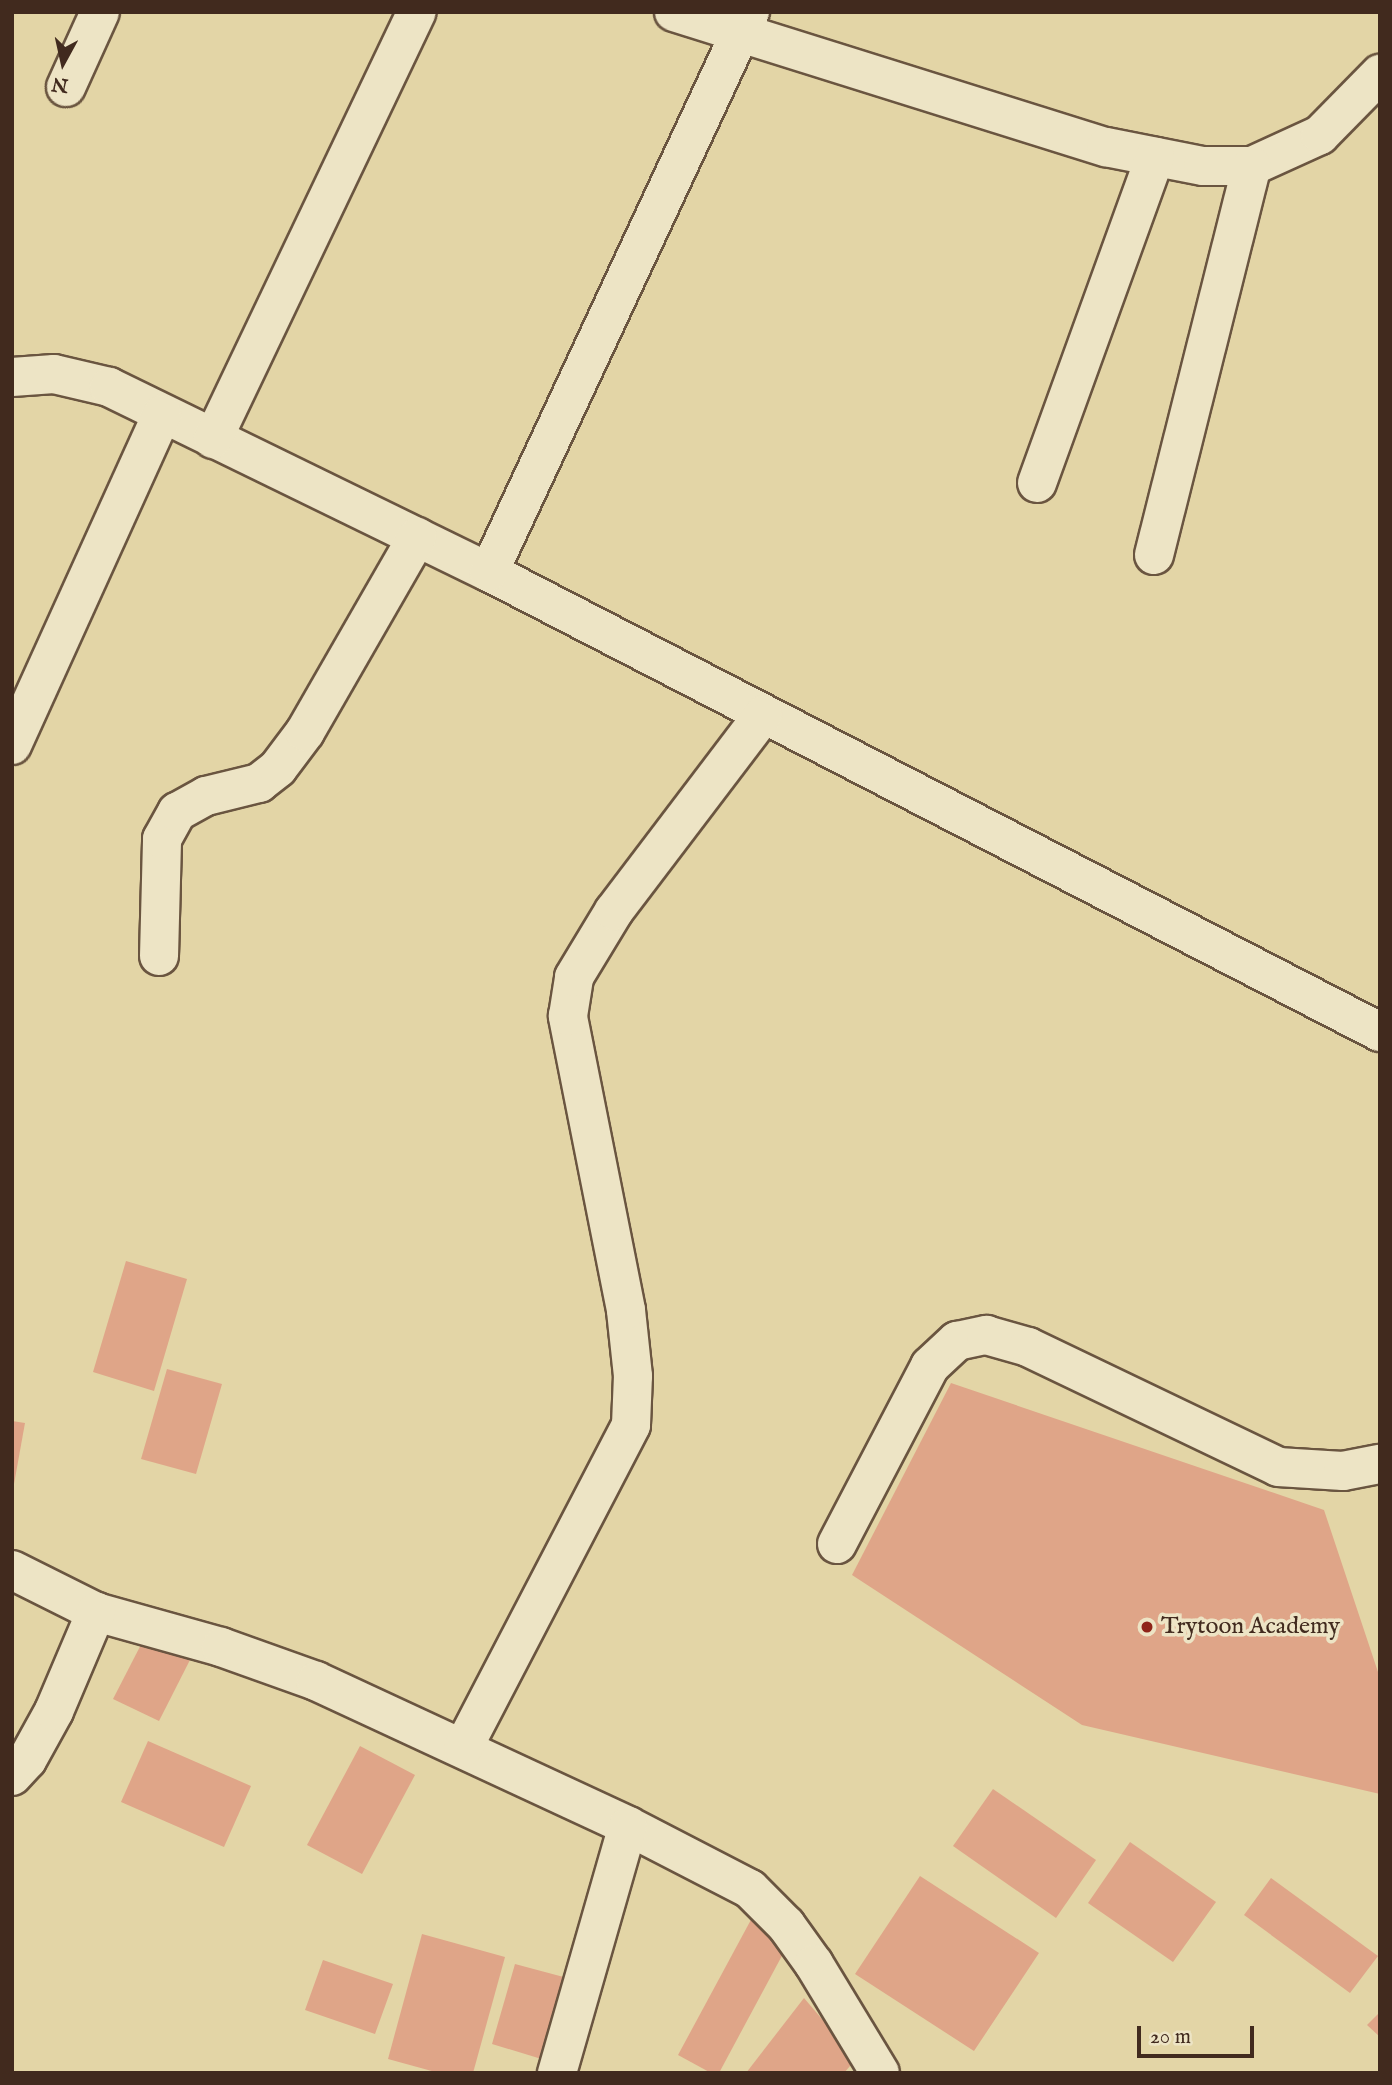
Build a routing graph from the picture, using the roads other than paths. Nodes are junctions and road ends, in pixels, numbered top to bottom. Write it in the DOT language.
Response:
graph roads {
  1 [pos="100,12"];
  2 [pos="417,12"];
  3 [pos="674,12"];
  4 [pos="745,21"];
  5 [pos="1380,74"];
  6 [pos="66,87"];
  7 [pos="1155,157"];
  8 [pos="1252,166"];
  9 [pos="12,377"];
  10 [pos="162,414"];
  11 [pos="213,439"];
  12 [pos="1037,484"];
  13 [pos="418,537"];
  14 [pos="1154,555"];
  15 [pos="489,572"];
  16 [pos="764,715"];
  17 [pos="12,745"];
  18 [pos="159,956"];
  19 [pos="1380,1032"];
  20 [pos="1380,1464"];
  21 [pos="837,1544"];
  22 [pos="12,1570"];
  23 [pos="96,1612"];
  24 [pos="463,1748"];
  25 [pos="12,1776"];
  26 [pos="628,1826"];
  27 [pos="557,2073"];
  28 [pos="880,2073"];
  1 -- 6 [label="street"];
  2 -- 11 [label="street"];
  3 -- 4 [label="street"];
  4 -- 7 [label="street"];
  4 -- 15 [label="street"];
  5 -- 8 [label="street"];
  7 -- 8 [label="street"];
  7 -- 12 [label="street"];
  8 -- 14 [label="street"];
  9 -- 10 [label="street"];
  10 -- 11 [label="street"];
  10 -- 17 [label="street"];
  11 -- 13 [label="street"];
  13 -- 15 [label="street"];
  13 -- 18 [label="street"];
  15 -- 16 [label="street"];
  16 -- 19 [label="street"];
  16 -- 24 [label="street"];
  20 -- 21 [label="street"];
  22 -- 23 [label="street"];
  23 -- 24 [label="street"];
  23 -- 25 [label="street"];
  24 -- 26 [label="street"];
  26 -- 27 [label="street"];
  26 -- 28 [label="street"];
}
